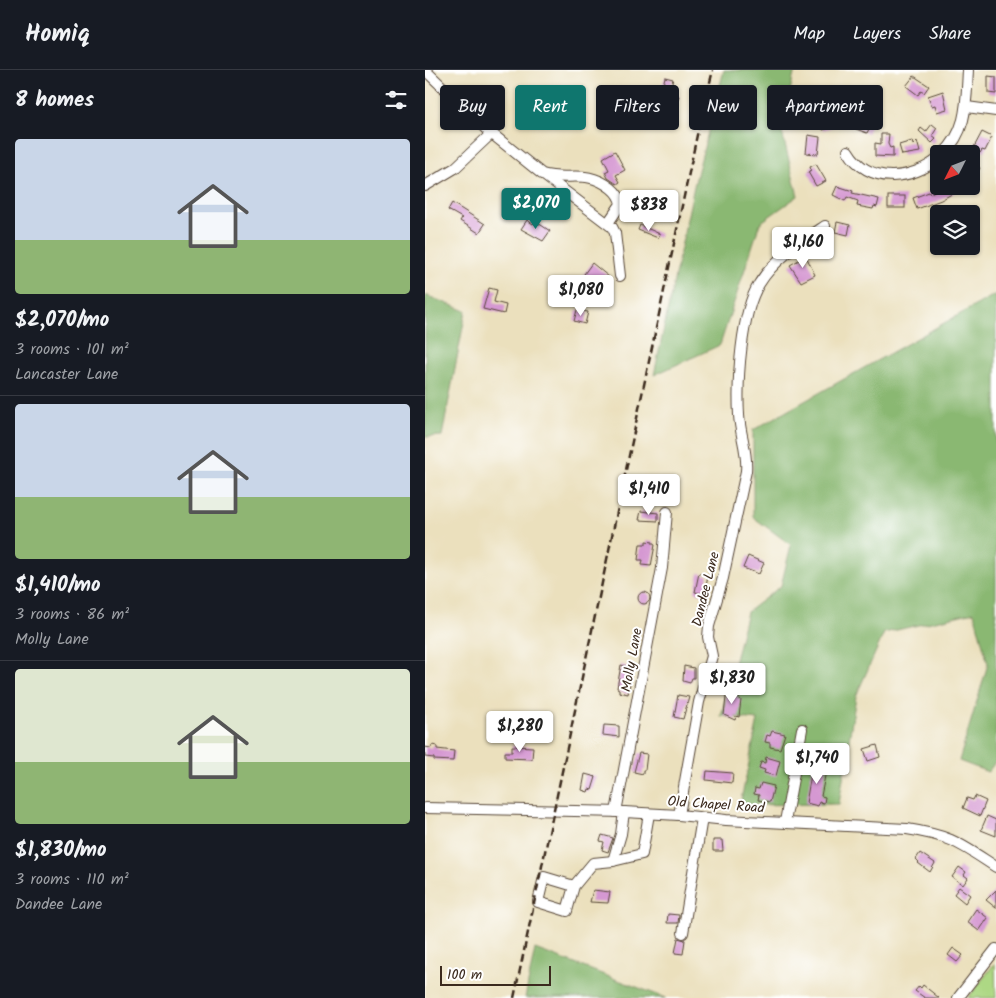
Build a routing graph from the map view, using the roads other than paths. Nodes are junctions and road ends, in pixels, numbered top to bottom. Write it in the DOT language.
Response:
graph roads {
  1 [pos="425,70"];
  2 [pos="967,70"];
  3 [pos="967,108"];
  4 [pos="996,111"];
  5 [pos="491,134"];
  6 [pos="950,145"];
  7 [pos="849,152"];
  8 [pos="930,163"];
  9 [pos="542,174"];
  10 [pos="425,186"];
  11 [pos="608,224"];
  12 [pos="825,226"];
  13 [pos="620,276"];
  14 [pos="667,512"];
  15 [pos="802,730"];
  16 [pos="425,808"];
  17 [pos="620,812"];
  18 [pos="649,814"];
  19 [pos="679,815"];
  20 [pos="702,818"];
  21 [pos="785,822"];
  22 [pos="613,861"];
  23 [pos="996,867"];
  24 [pos="574,886"];
  25 [pos="683,933"];
  26 [pos="996,949"];
  27 [pos="959,998"];
  1 -- 5 [label="street"];
  2 -- 3 [label="street"];
  3 -- 4 [label="street"];
  3 -- 6 [label="street"];
  5 -- 9 [label="street"];
  5 -- 10 [label="street"];
  7 -- 8 [label="street"];
  9 -- 11 [label="street"];
  9 -- 11 [label="street"];
  11 -- 13 [label="street"];
  12 -- 19 [label="street, Dandee Lane"];
  14 -- 17 [label="street, Molly Lane"];
  15 -- 21 [label="street"];
  16 -- 17 [label="street, Old Chapel Road"];
  17 -- 18 [label="street, Old Chapel Road"];
  17 -- 22 [label="street, Molly Lane"];
  18 -- 19 [label="street, Old Chapel Road"];
  18 -- 22 [label="street"];
  19 -- 20 [label="street, Old Chapel Road"];
  20 -- 21 [label="street, Old Chapel Road"];
  20 -- 25 [label="street"];
  21 -- 23 [label="street, Old Chapel Road"];
  22 -- 24 [label="street"];
  26 -- 27 [label="street"];
}
